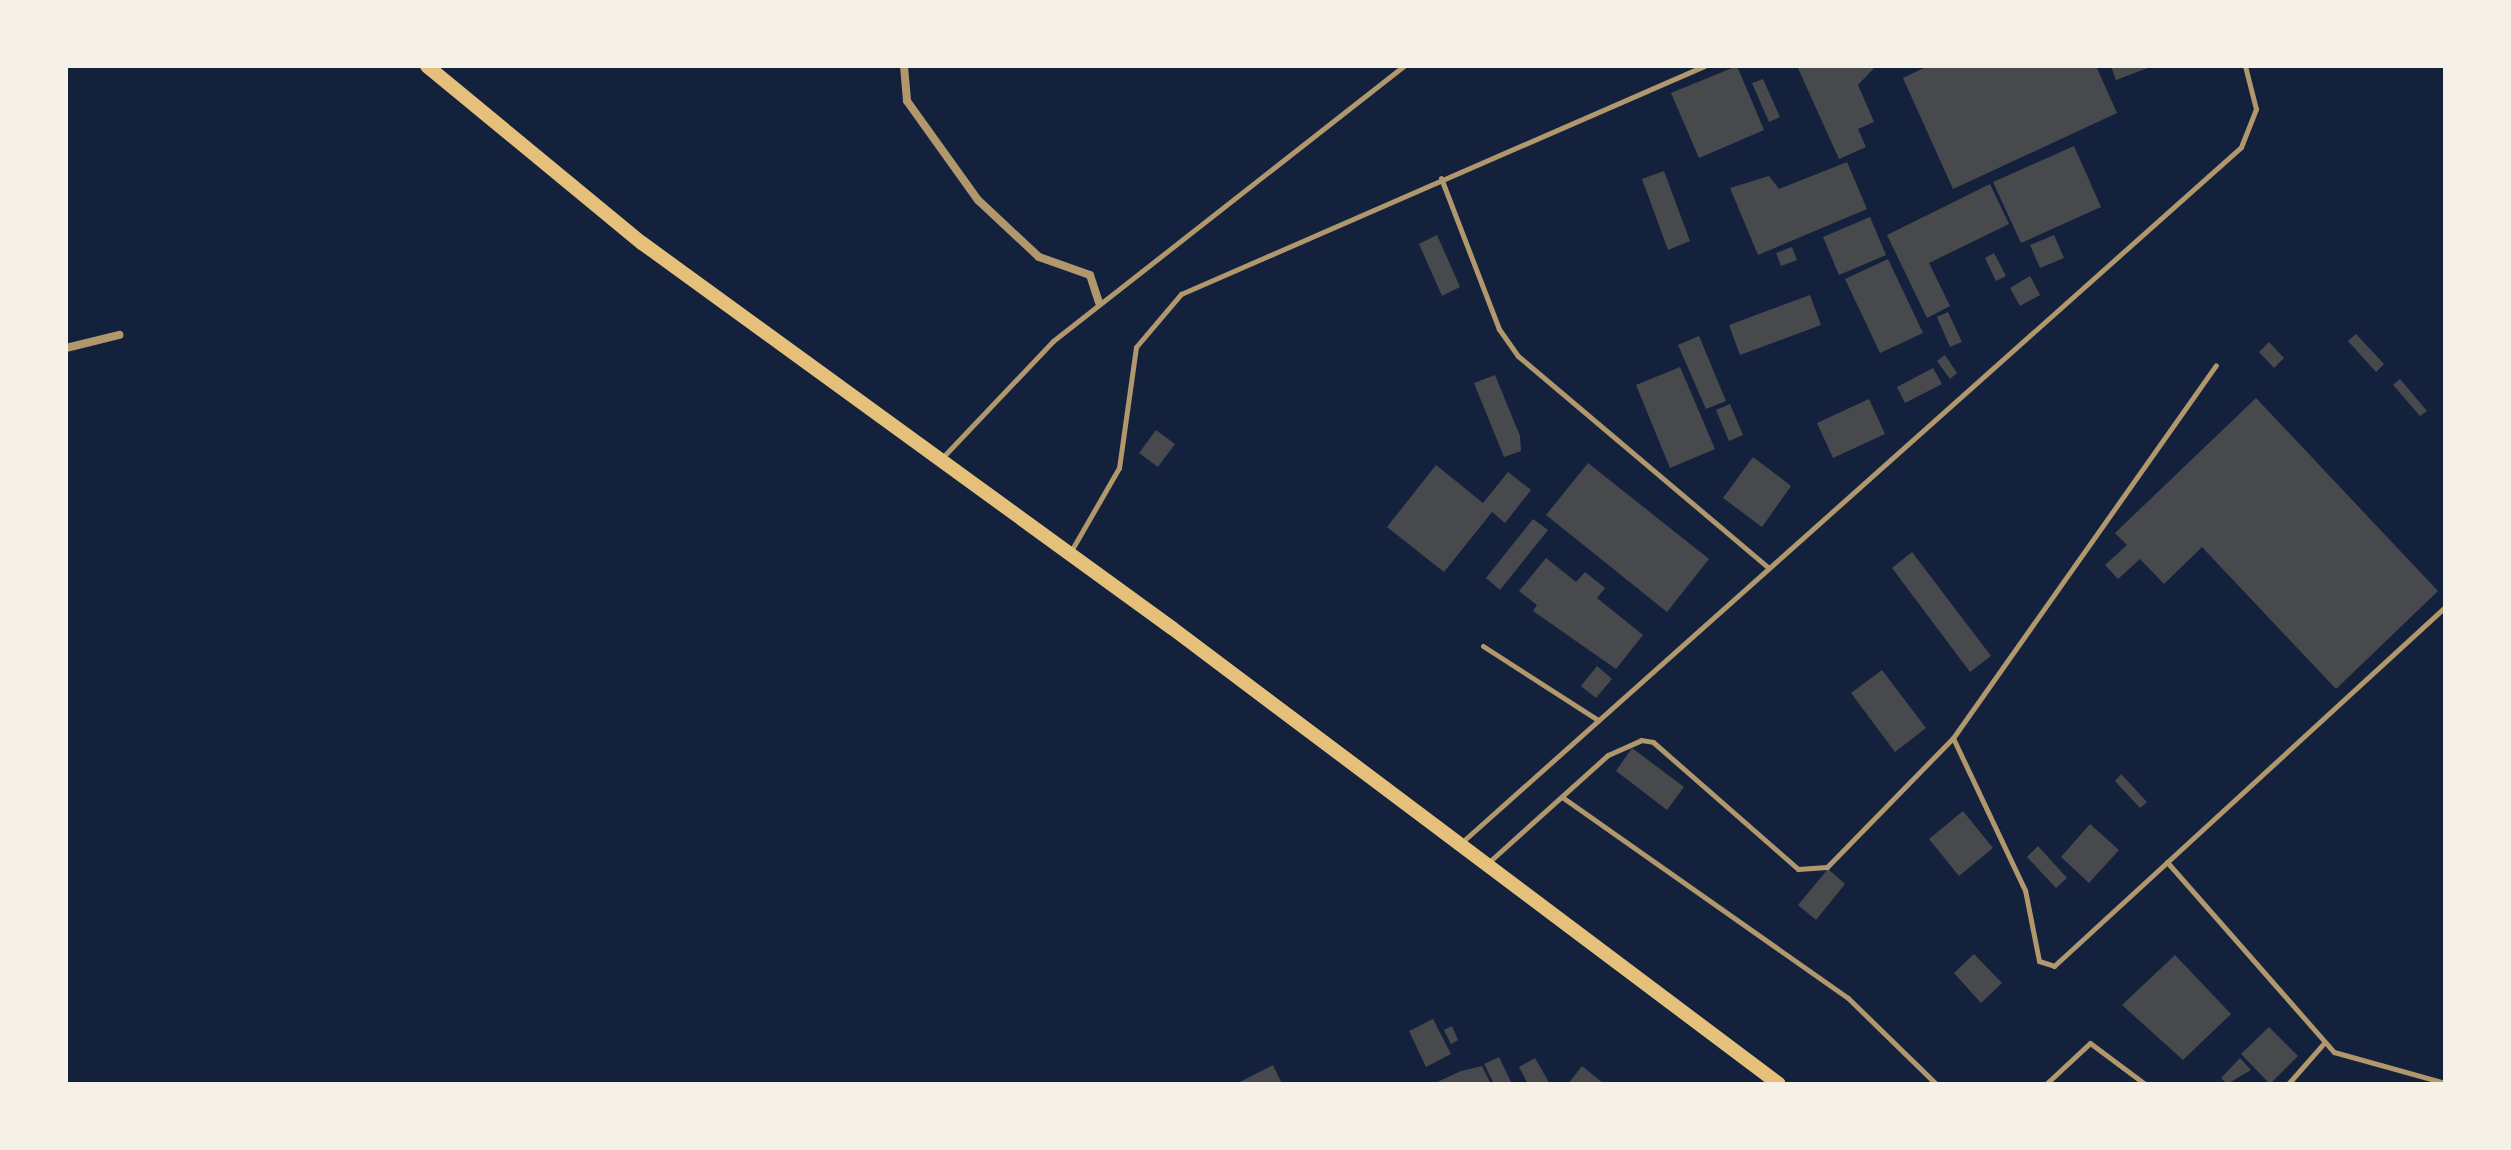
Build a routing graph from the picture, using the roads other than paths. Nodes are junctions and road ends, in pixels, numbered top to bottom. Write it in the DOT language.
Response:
graph roads {
  1 [pos="427,66"];
  2 [pos="904,66"];
  3 [pos="1404,66"];
  4 [pos="1704,66"];
  5 [pos="2245,66"];
  6 [pos="1441,178"];
  7 [pos="1099,303"];
  8 [pos="119,335"];
  9 [pos="66,348"];
  10 [pos="2216,365"];
  11 [pos="941,459"];
  12 [pos="1070,553"];
  13 [pos="1768,567"];
  14 [pos="2445,607"];
  15 [pos="1483,646"];
  16 [pos="1598,720"];
  17 [pos="1953,738"];
  18 [pos="1562,797"];
  19 [pos="1457,846"];
  20 [pos="2167,862"];
  21 [pos="1485,865"];
  22 [pos="2324,1043"];
  23 [pos="2445,1083"];
  24 [pos="1779,1084"];
  25 [pos="1936,1084"];
  26 [pos="2046,1084"];
  27 [pos="2145,1084"];
  28 [pos="2288,1084"];
  1 -- 11 [label="main road"];
  2 -- 7 [label="street"];
  3 -- 7 [label="lane"];
  4 -- 6 [label="lane"];
  5 -- 13 [label="lane"];
  6 -- 12 [label="lane"];
  6 -- 13 [label="lane"];
  7 -- 11 [label="lane"];
  8 -- 9 [label="street"];
  10 -- 17 [label="lane"];
  11 -- 12 [label="main road"];
  12 -- 19 [label="main road"];
  13 -- 16 [label="lane"];
  14 -- 20 [label="lane"];
  15 -- 16 [label="lane"];
  16 -- 19 [label="lane"];
  17 -- 18 [label="lane"];
  17 -- 20 [label="lane"];
  18 -- 21 [label="lane"];
  18 -- 25 [label="lane"];
  19 -- 21 [label="main road"];
  20 -- 22 [label="lane"];
  21 -- 24 [label="main road"];
  22 -- 23 [label="lane"];
  22 -- 28 [label="lane"];
  26 -- 27 [label="lane"];
}
